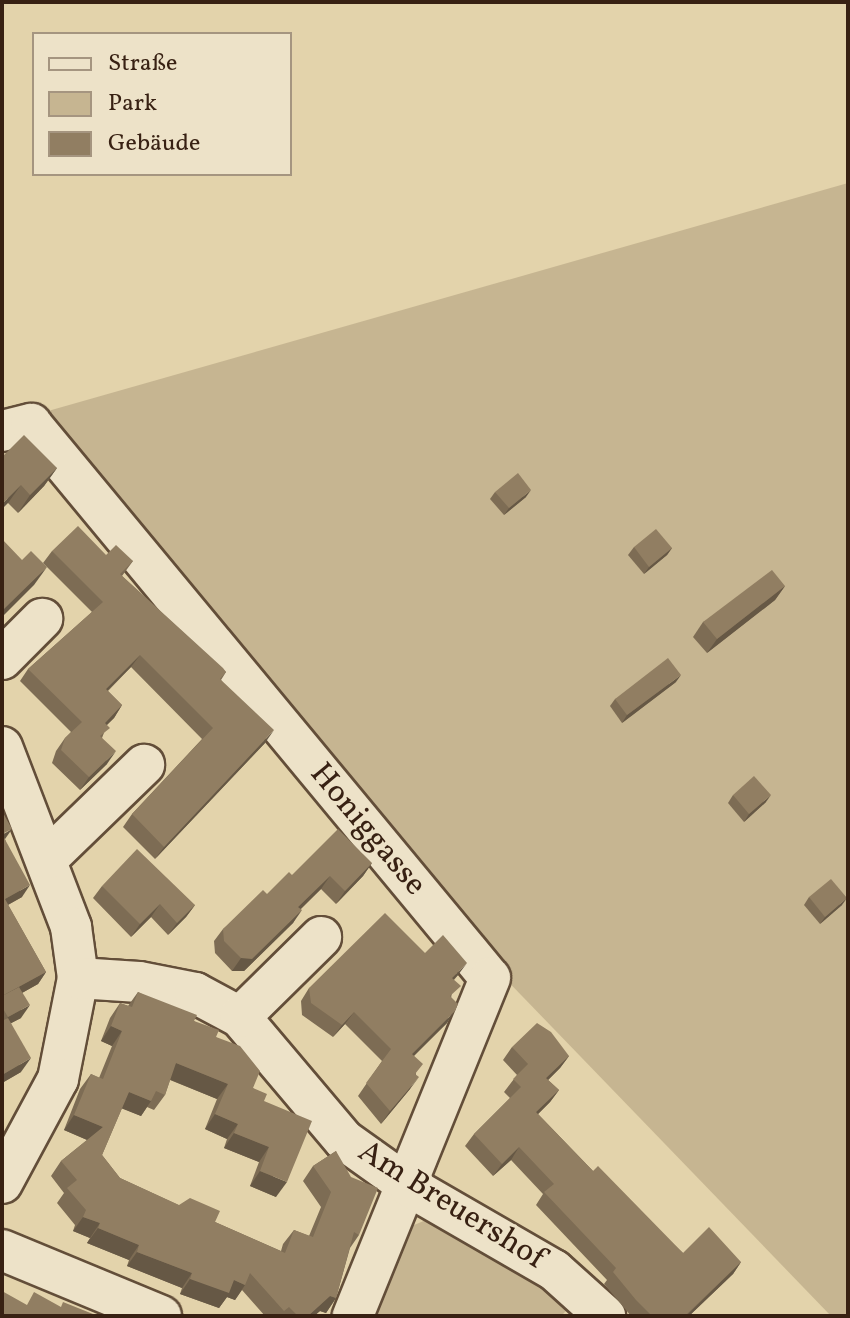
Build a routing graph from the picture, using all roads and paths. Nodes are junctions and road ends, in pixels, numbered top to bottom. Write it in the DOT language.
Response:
graph roads {
  1 [pos="2,431"];
  2 [pos="42,619"];
  3 [pos="2,659"];
  4 [pos="2,747"];
  5 [pos="144,765"];
  6 [pos="48,858"];
  7 [pos="321,937"];
  8 [pos="78,978"];
  9 [pos="240,1017"];
  10 [pos="2,1183"];
  11 [pos="410,1187"];
  12 [pos="2,1250"];
  13 [pos="161,1316"];
  14 [pos="353,1316"];
  15 [pos="605,1316"];
  1 -- 11 [label="street, Honiggasse"];
  2 -- 3 [label="street"];
  4 -- 6 [label="street"];
  5 -- 6 [label="street"];
  6 -- 8 [label="street"];
  7 -- 9 [label="street"];
  8 -- 9 [label="street, Am Breuershof"];
  8 -- 10 [label="street"];
  9 -- 11 [label="street, Am Breuershof"];
  11 -- 14 [label="street, Honiggasse"];
  11 -- 15 [label="street, Am Breuershof"];
  12 -- 13 [label="street"];
}
